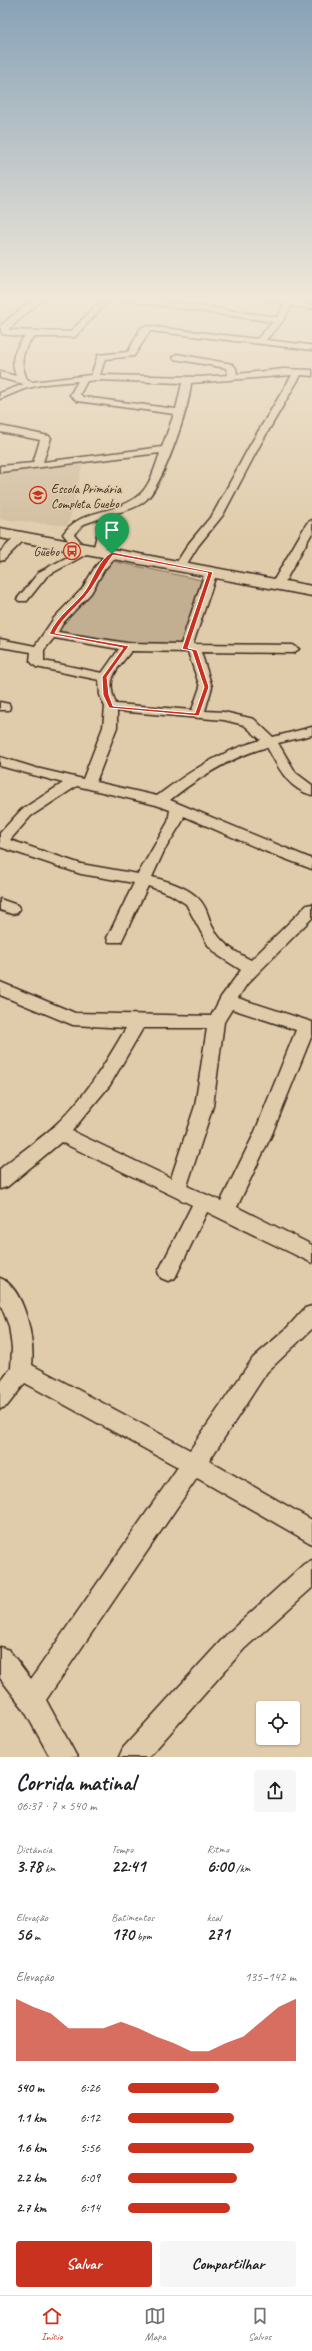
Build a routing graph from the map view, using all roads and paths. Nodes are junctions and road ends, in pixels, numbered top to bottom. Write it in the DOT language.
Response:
graph roads {
  1 [pos="22,379"];
  2 [pos="94,379"];
  3 [pos="174,379"];
  4 [pos="202,379"];
  5 [pos="292,379"];
  6 [pos="83,380"];
  7 [pos="187,380"];
  8 [pos="31,383"];
  9 [pos="0,396"];
  10 [pos="179,412"];
  11 [pos="0,429"];
  12 [pos="165,450"];
  13 [pos="37,466"];
  14 [pos="0,468"];
  15 [pos="107,514"];
  16 [pos="312,525"];
  17 [pos="0,533"];
  18 [pos="21,537"];
  19 [pos="93,549"];
  20 [pos="0,558"];
  21 [pos="181,565"];
  22 [pos="211,572"];
  23 [pos="277,585"];
  24 [pos="312,592"];
  25 [pos="23,599"];
  26 [pos="52,634"];
  27 [pos="0,643"];
  28 [pos="127,647"];
  29 [pos="293,649"];
  30 [pos="38,650"];
  31 [pos="190,650"];
  32 [pos="105,677"];
  33 [pos="111,707"];
  34 [pos="197,715"];
  35 [pos="312,731"];
  36 [pos="270,741"];
  37 [pos="0,762"];
  38 [pos="74,782"];
  39 [pos="88,784"];
  40 [pos="312,791"];
  41 [pos="160,801"];
  42 [pos="178,808"];
  43 [pos="0,842"];
  44 [pos="312,864"];
  45 [pos="144,881"];
  46 [pos="312,909"];
  47 [pos="115,938"];
  48 [pos="252,968"];
  49 [pos="0,988"];
  50 [pos="227,1001"];
  51 [pos="138,1021"];
  52 [pos="216,1022"];
  53 [pos="309,1028"];
  54 [pos="59,1133"];
  55 [pos="0,1181"];
  56 [pos="177,1188"];
  57 [pos="203,1202"];
  58 [pos="226,1211"];
  59 [pos="312,1254"];
  60 [pos="168,1272"];
  61 [pos="0,1288"];
  62 [pos="312,1315"];
  63 [pos="21,1370"];
  64 [pos="0,1399"];
  65 [pos="194,1464"];
  66 [pos="312,1533"];
  67 [pos="312,1572"];
  68 [pos="0,1658"];
  69 [pos="32,1699"];
  70 [pos="64,1757"];
  71 [pos="132,1757"];
  1 -- 8 [label="street"];
  2 -- 6 [label="street"];
  3 -- 7 [label="street"];
  4 -- 7 [label="street"];
  5 -- 21 [label="street"];
  6 -- 8 [label="street"];
  6 -- 10 [label="street"];
  7 -- 10 [label="street"];
  8 -- 9 [label="street"];
  10 -- 12 [label="street"];
  11 -- 13 [label="street"];
  12 -- 13 [label="street"];
  12 -- 15 [label="street"];
  13 -- 14 [label="street"];
  15 -- 19 [label="street"];
  15 -- 19 [label="street"];
  16 -- 23 [label="street"];
  17 -- 18 [label="street"];
  18 -- 19 [label="street"];
  18 -- 20 [label="street"];
  19 -- 21 [label="street"];
  19 -- 25 [label="street"];
  19 -- 26 [label="street"];
  21 -- 22 [label="street"];
  22 -- 23 [label="street"];
  22 -- 31 [label="street"];
  23 -- 24 [label="street"];
  26 -- 28 [label="street"];
  26 -- 30 [label="street"];
  27 -- 30 [label="street"];
  28 -- 31 [label="street"];
  28 -- 32 [label="street"];
  29 -- 31 [label="street"];
  30 -- 32 [label="street"];
  31 -- 34 [label="street"];
  32 -- 33 [label="street"];
  33 -- 34 [label="street"];
  33 -- 39 [label="street"];
  34 -- 36 [label="street"];
  35 -- 36 [label="street"];
  36 -- 40 [label="street"];
  36 -- 41 [label="street"];
  37 -- 38 [label="street"];
  38 -- 39 [label="street"];
  38 -- 43 [label="street"];
  39 -- 41 [label="street"];
  41 -- 42 [label="street"];
  42 -- 44 [label="street"];
  42 -- 45 [label="street"];
  43 -- 45 [label="street"];
  45 -- 47 [label="street"];
  45 -- 48 [label="street"];
  46 -- 48 [label="street"];
  48 -- 50 [label="street"];
  49 -- 51 [label="street"];
  50 -- 52 [label="street"];
  50 -- 53 [label="street"];
  51 -- 52 [label="street"];
  51 -- 54 [label="street"];
  52 -- 56 [label="street"];
  53 -- 58 [label="street"];
  54 -- 55 [label="street"];
  54 -- 56 [label="street"];
  56 -- 57 [label="street"];
  57 -- 58 [label="street"];
  57 -- 60 [label="street"];
  58 -- 59 [label="street"];
  61 -- 63 [label="street"];
  62 -- 65 [label="street"];
  63 -- 64 [label="street"];
  63 -- 65 [label="street"];
  65 -- 66 [label="street"];
  65 -- 69 [label="street"];
  67 -- 71 [label="street"];
  68 -- 69 [label="street"];
  69 -- 70 [label="street"];
}
